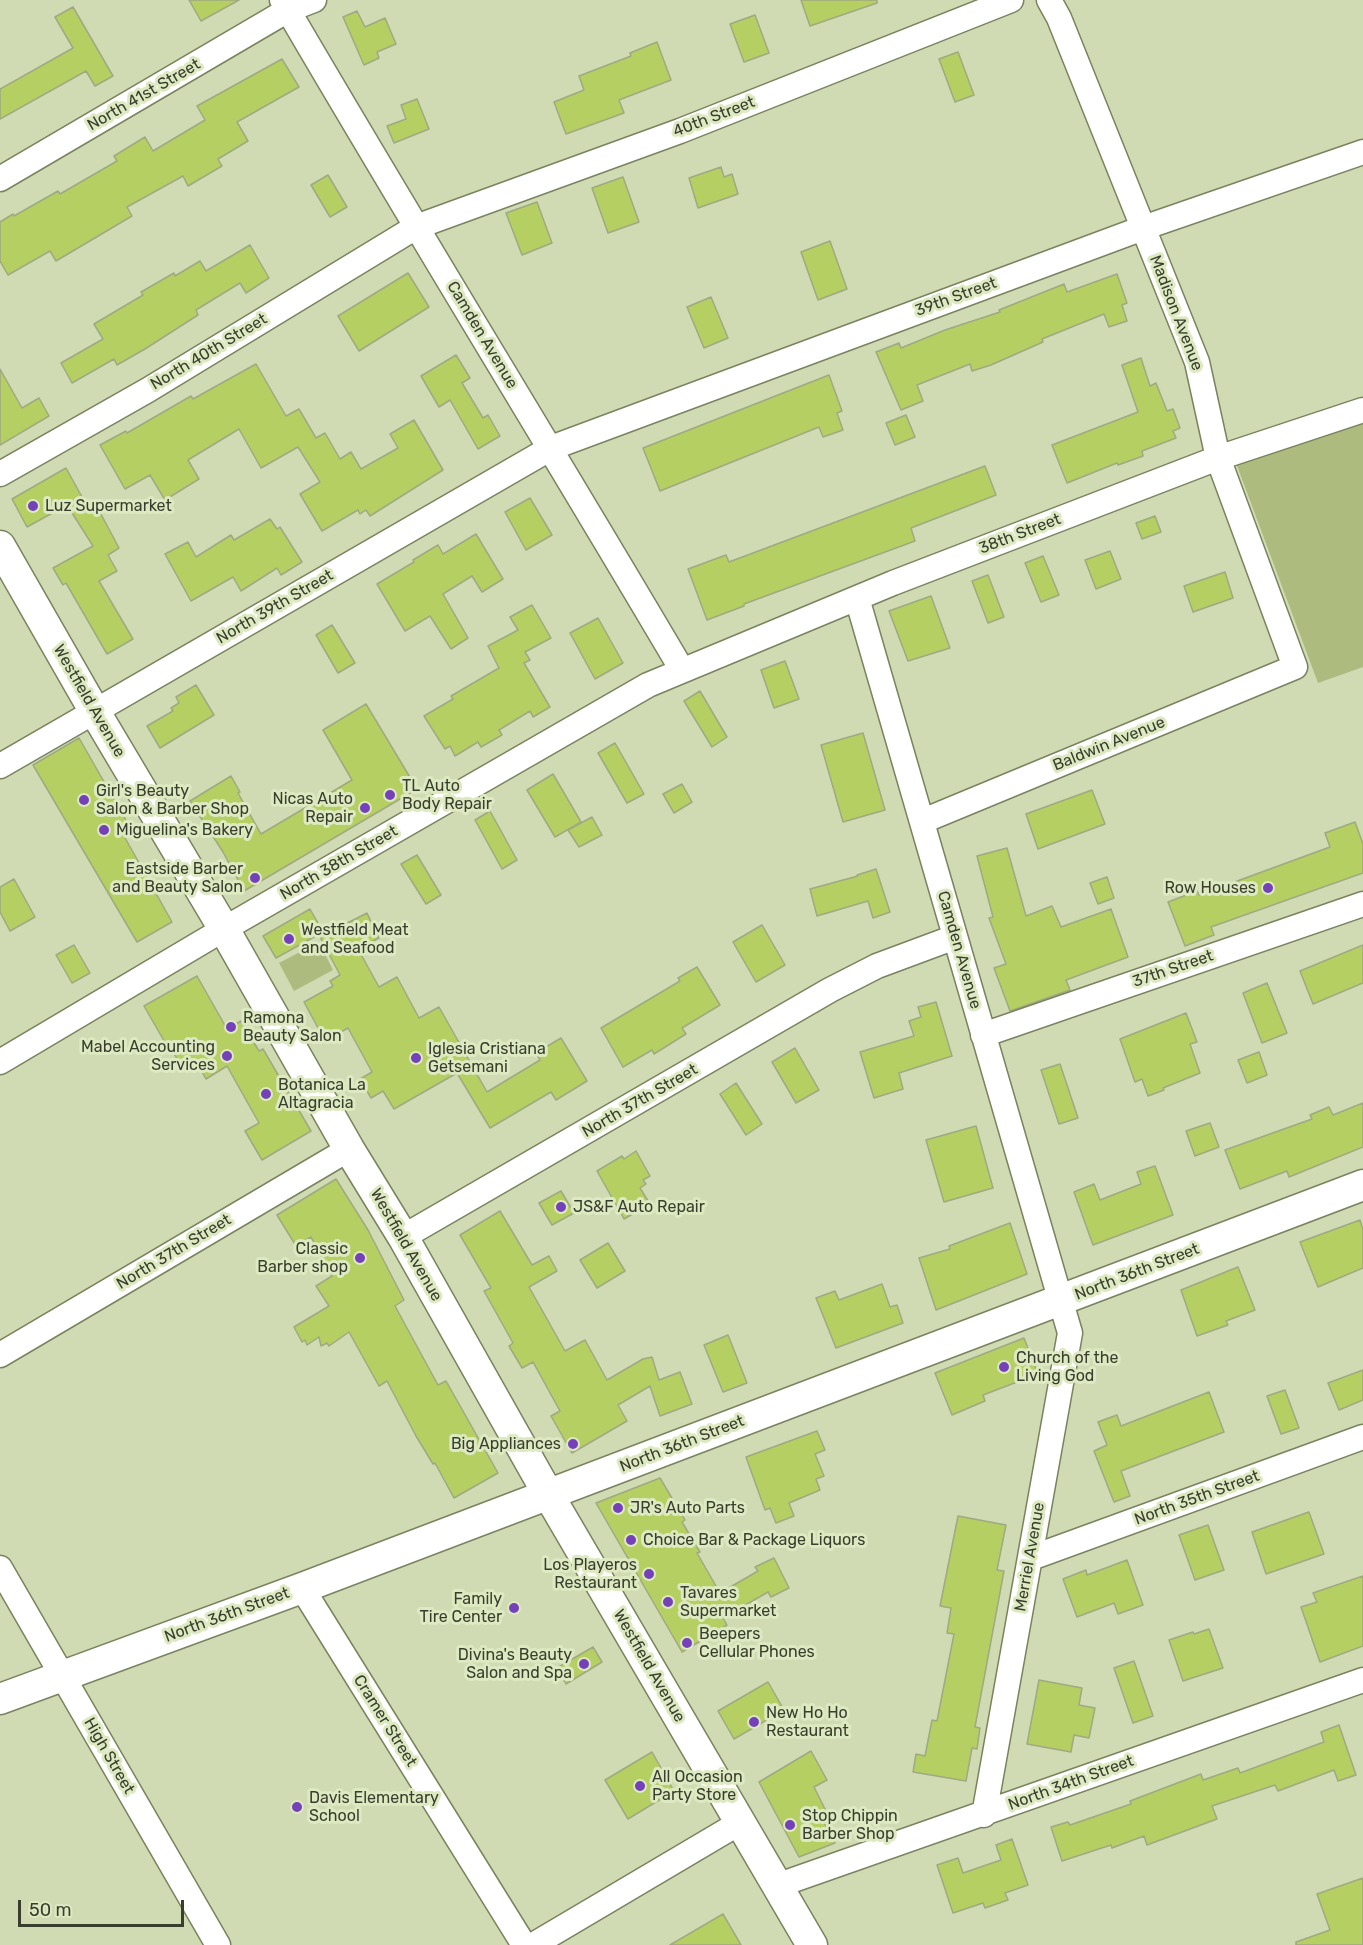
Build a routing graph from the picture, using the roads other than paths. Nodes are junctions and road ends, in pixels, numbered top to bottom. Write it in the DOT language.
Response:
graph roads {
  1 [pos="314,0"];
  2 [pos="1011,0"];
  3 [pos="1049,0"];
  4 [pos="285,5"];
  5 [pos="1363,152"];
  6 [pos="0,179"];
  7 [pos="416,227"];
  8 [pos="1143,228"];
  9 [pos="1363,410"];
  10 [pos="551,448"];
  11 [pos="1218,458"];
  12 [pos="0,474"];
  13 [pos="0,546"];
  14 [pos="857,598"];
  15 [pos="1295,667"];
  16 [pos="682,670"];
  17 [pos="95,712"];
  18 [pos="0,766"];
  19 [pos="923,821"];
  20 [pos="1363,904"];
  21 [pos="224,929"];
  22 [pos="955,937"];
  23 [pos="983,1035"];
  24 [pos="0,1062"];
  25 [pos="349,1149"];
  26 [pos="1363,1185"];
  27 [pos="403,1237"];
  28 [pos="1062,1301"];
  29 [pos="0,1355"];
  30 [pos="1363,1437"];
  31 [pos="548,1494"];
  32 [pos="1031,1558"];
  33 [pos="0,1568"];
  34 [pos="302,1588"];
  35 [pos="62,1675"];
  36 [pos="1363,1680"];
  37 [pos="0,1699"];
  38 [pos="984,1815"];
  39 [pos="741,1822"];
  40 [pos="778,1885"];
  41 [pos="218,1945"];
  42 [pos="524,1945"];
  43 [pos="532,1945"];
  44 [pos="812,1945"];
  1 -- 4 [label="street, North 41st Street"];
  2 -- 7 [label="street, 40th Street"];
  3 -- 8 [label="street, Madison Avenue"];
  4 -- 6 [label="street, North 41st Street"];
  4 -- 7 [label="street, Camden Avenue"];
  5 -- 8 [label="street, 39th Street"];
  7 -- 10 [label="street, Camden Avenue"];
  7 -- 12 [label="street, North 40th Street"];
  8 -- 10 [label="street, 39th Street"];
  8 -- 11 [label="street, Madison Avenue"];
  9 -- 11 [label="street, 38th Street"];
  10 -- 16 [label="street, Camden Avenue"];
  10 -- 17 [label="street, North 39th Street"];
  11 -- 14 [label="street, 38th Street"];
  11 -- 15 [label="street, Madison Avenue"];
  13 -- 17 [label="street, Westfield Avenue"];
  14 -- 16 [label="street, 38th Street"];
  14 -- 19 [label="street, Camden Avenue"];
  15 -- 19 [label="street, Baldwin Avenue"];
  16 -- 21 [label="street, North 38th Street"];
  17 -- 18 [label="street, North 39th Street"];
  17 -- 21 [label="street, Westfield Avenue"];
  19 -- 22 [label="street, Camden Avenue"];
  20 -- 23 [label="street, 37th Street"];
  21 -- 24 [label="street, North 38th Street"];
  21 -- 25 [label="street, Westfield Avenue"];
  22 -- 23 [label="street, Camden Avenue"];
  22 -- 27 [label="street, North 37th Street"];
  23 -- 28 [label="street, Camden Avenue"];
  25 -- 27 [label="street, Westfield Avenue"];
  25 -- 29 [label="street, North 37th Street"];
  26 -- 28 [label="street, North 36th Street"];
  27 -- 31 [label="street, Westfield Avenue"];
  28 -- 31 [label="street, North 36th Street"];
  28 -- 32 [label="street, Merriel Avenue"];
  30 -- 32 [label="street, North 35th Street"];
  31 -- 34 [label="street, North 36th Street"];
  31 -- 39 [label="street, Westfield Avenue"];
  32 -- 38 [label="street, Merriel Avenue"];
  33 -- 35 [label="street, High Street"];
  34 -- 35 [label="street, North 36th Street"];
  34 -- 42 [label="street, Cramer Street"];
  35 -- 37 [label="street, North 36th Street"];
  35 -- 41 [label="street, High Street"];
  36 -- 38 [label="street, North 34th Street"];
  38 -- 40 [label="street, North 34th Street"];
  39 -- 40 [label="street, Westfield Avenue"];
  39 -- 43 [label="street"];
  40 -- 44 [label="street, Westfield Avenue"];
}
